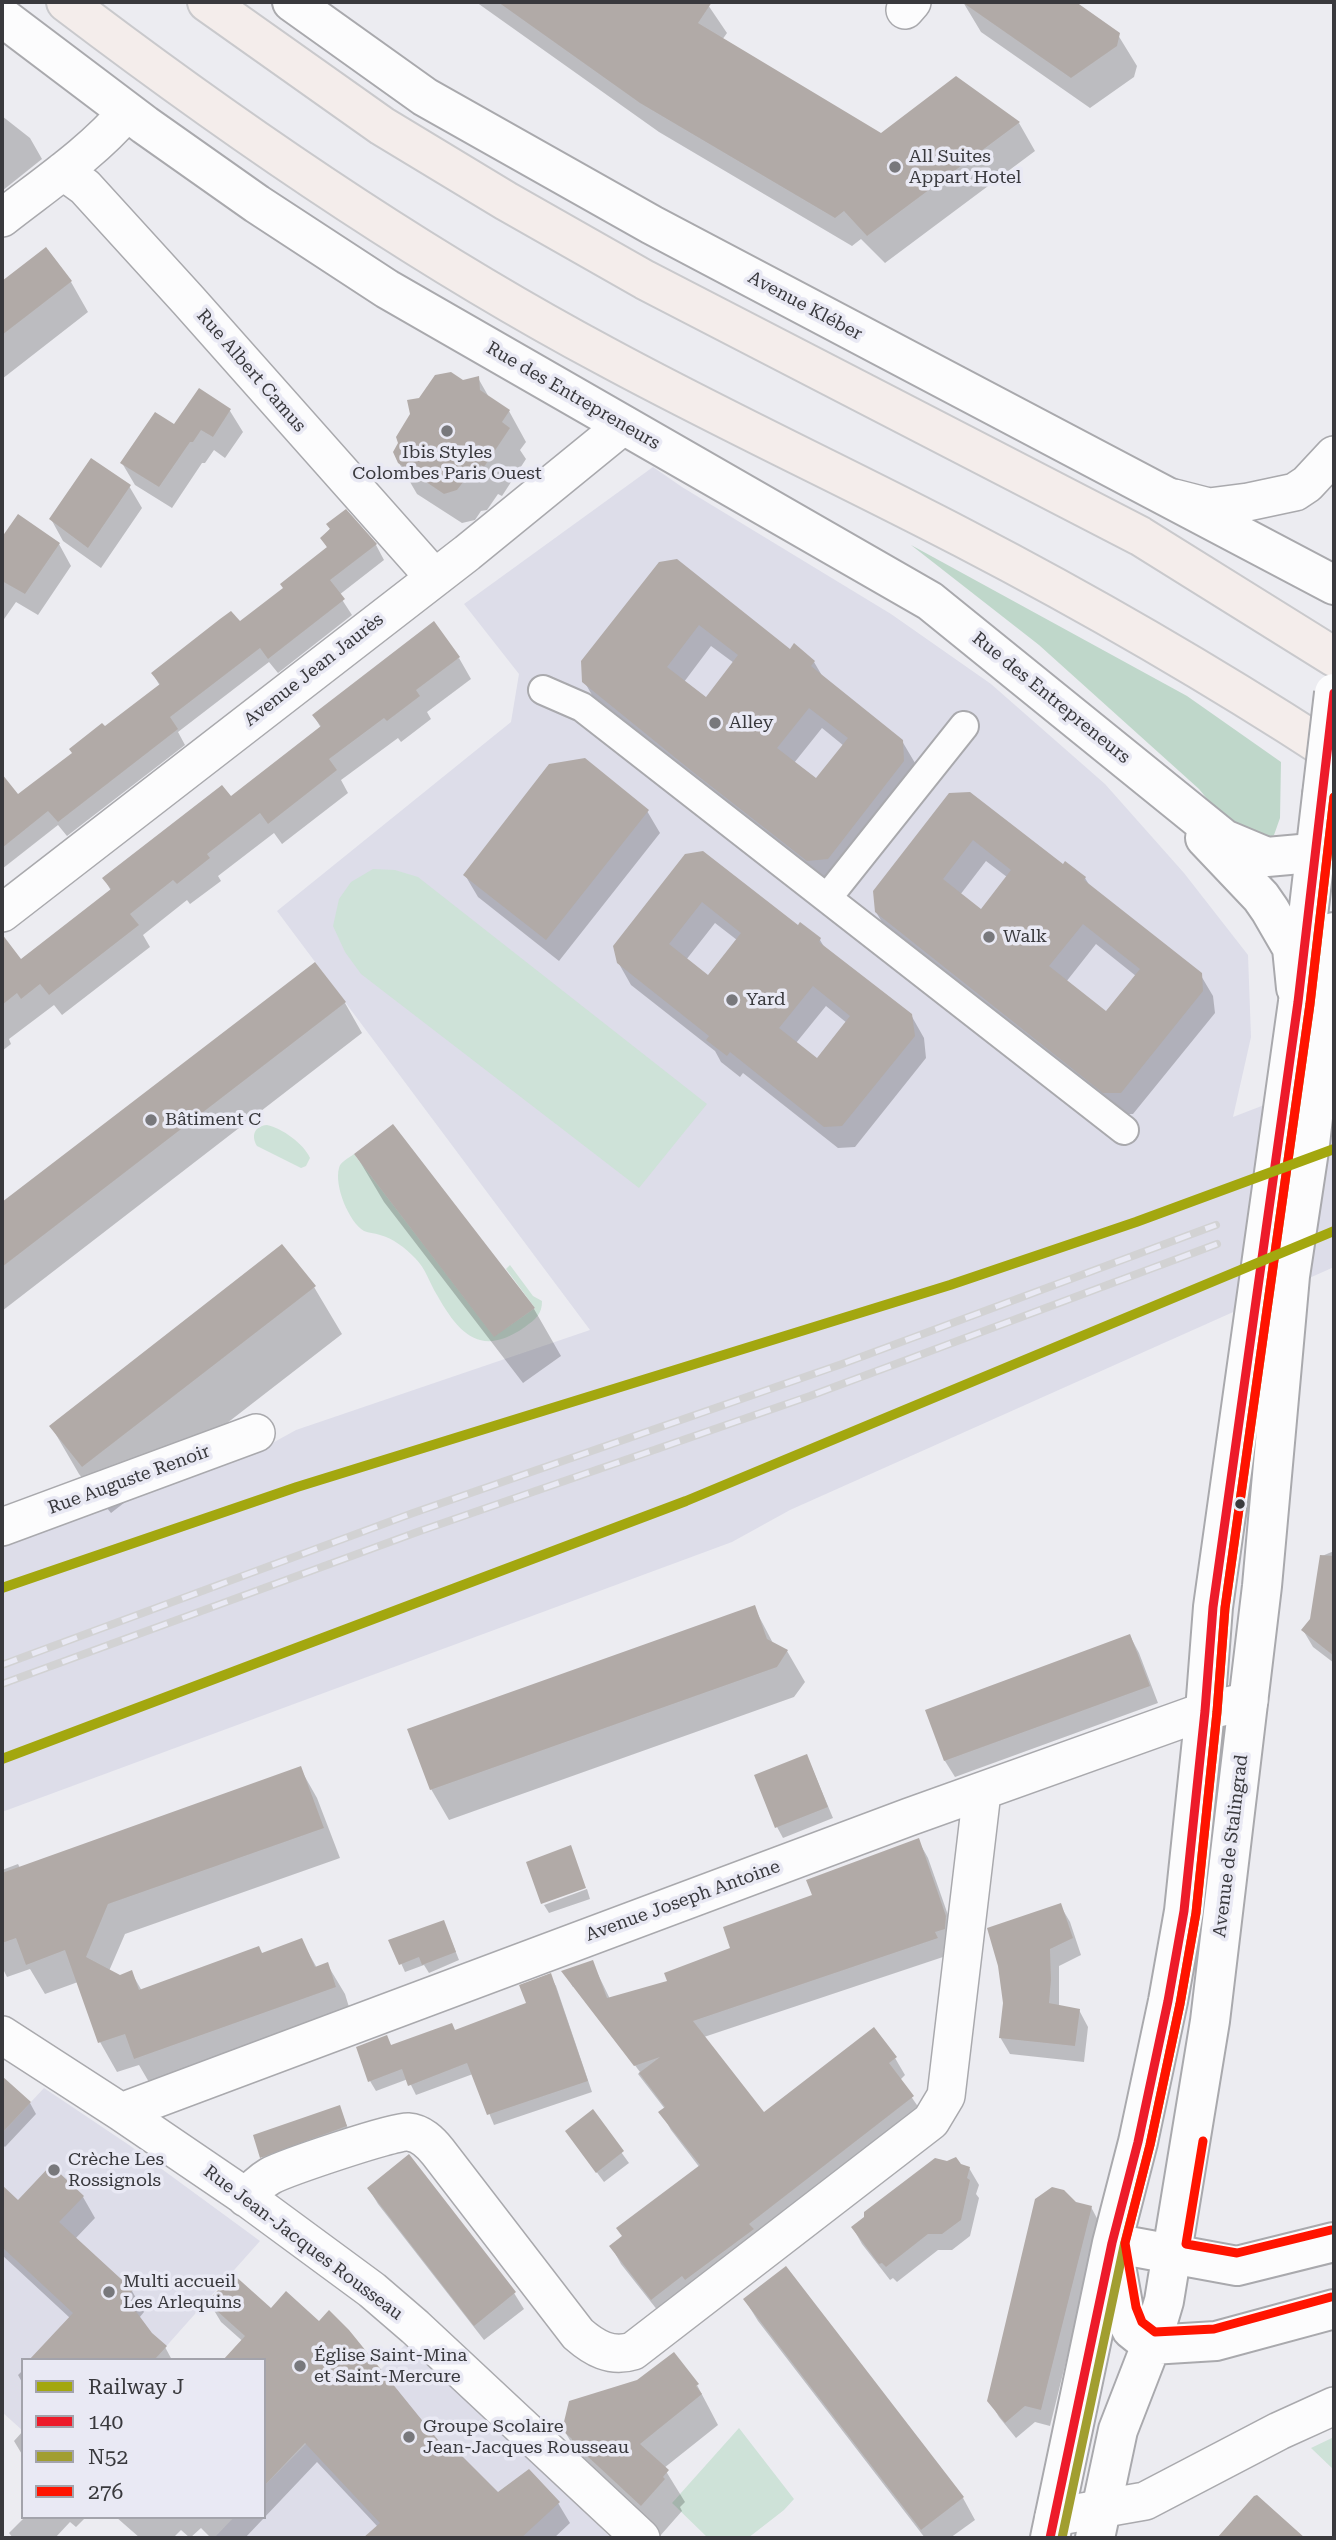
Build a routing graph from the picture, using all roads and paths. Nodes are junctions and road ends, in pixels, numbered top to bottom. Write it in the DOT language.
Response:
graph roads {
  1 [pos="66,2"];
  2 [pos="207,2"];
  3 [pos="292,2"];
  4 [pos="2,17"];
  5 [pos="127,112"];
  6 [pos="63,171"];
  7 [pos="2,218"];
  8 [pos="624,425"];
  9 [pos="1334,455"];
  10 [pos="1163,495"];
  11 [pos="434,578"];
  12 [pos="1334,585"];
  13 [pos="1334,657"];
  14 [pos="543,690"];
  15 [pos="1334,693"];
  16 [pos="964,726"];
  17 [pos="1334,754"];
  18 [pos="1143,773"];
  19 [pos="1324,852"];
  20 [pos="827,898"];
  21 [pos="2,913"];
  22 [pos="1334,932"];
  23 [pos="1298,1002"];
  24 [pos="1124,1130"];
  25 [pos="256,1433"];
  26 [pos="4,1526"];
  27 [pos="1249,1701"];
  28 [pos="1205,1711"];
  29 [pos="982,1792"];
  30 [pos="2,2035"];
  31 [pos="121,2112"];
  32 [pos="246,2198"];
  33 [pos="1334,2242"];
  34 [pos="1112,2243"];
  35 [pos="1172,2254"];
  36 [pos="1334,2309"];
  37 [pos="1151,2345"];
  38 [pos="1334,2406"];
  39 [pos="1099,2523"];
  40 [pos="1052,2528"];
  41 [pos="641,2538"];
  1 -- 17 [label="highway"];
  2 -- 13 [label="highway"];
  3 -- 10 [label="main road, Avenue Kléber"];
  4 -- 5 [label="main road, Rue des Entrepreneurs"];
  5 -- 6 [label="street"];
  5 -- 8 [label="main road, Rue des Entrepreneurs"];
  6 -- 7 [label="street"];
  6 -- 11 [label="street, Rue Albert Camus"];
  8 -- 11 [label="street, Avenue Jean Jaurès"];
  8 -- 18 [label="main road, Rue des Entrepreneurs"];
  9 -- 10 [label="street"];
  10 -- 12 [label="main road, Avenue Kléber"];
  11 -- 21 [label="street, Avenue Jean Jaurès"];
  14 -- 20 [label="street"];
  15 -- 19 [label="main road, bridge"];
  16 -- 20 [label="street"];
  18 -- 19 [label="main road, Rue des Entrepreneurs"];
  18 -- 23 [label="main road, Rue des Entrepreneurs"];
  19 -- 23 [label="main road"];
  20 -- 24 [label="street"];
  22 -- 27 [label="main road, Avenue de Stalingrad"];
  23 -- 28 [label="main road"];
  25 -- 26 [label="street, Rue Auguste Renoir"];
  27 -- 28 [label="street, Avenue Joseph Antoine"];
  27 -- 35 [label="main road, Avenue de Stalingrad"];
  28 -- 29 [label="street, Avenue Joseph Antoine"];
  28 -- 34 [label="main road"];
  29 -- 31 [label="street, Avenue Joseph Antoine"];
  29 -- 32 [label="street"];
  30 -- 31 [label="street, Rue Jean-Jacques Rousseau"];
  31 -- 32 [label="street, Rue Jean-Jacques Rousseau"];
  32 -- 41 [label="street, Rue Jean-Jacques Rousseau"];
  33 -- 35 [label="main road"];
  34 -- 35 [label="main road"];
  34 -- 37 [label="main road"];
  34 -- 40 [label="main road"];
  35 -- 37 [label="main road, Avenue de Stalingrad"];
  36 -- 37 [label="main road"];
  37 -- 39 [label="main road, Avenue de Stalingrad"];
  38 -- 39 [label="street"];
  39 -- 40 [label="street"];
}
